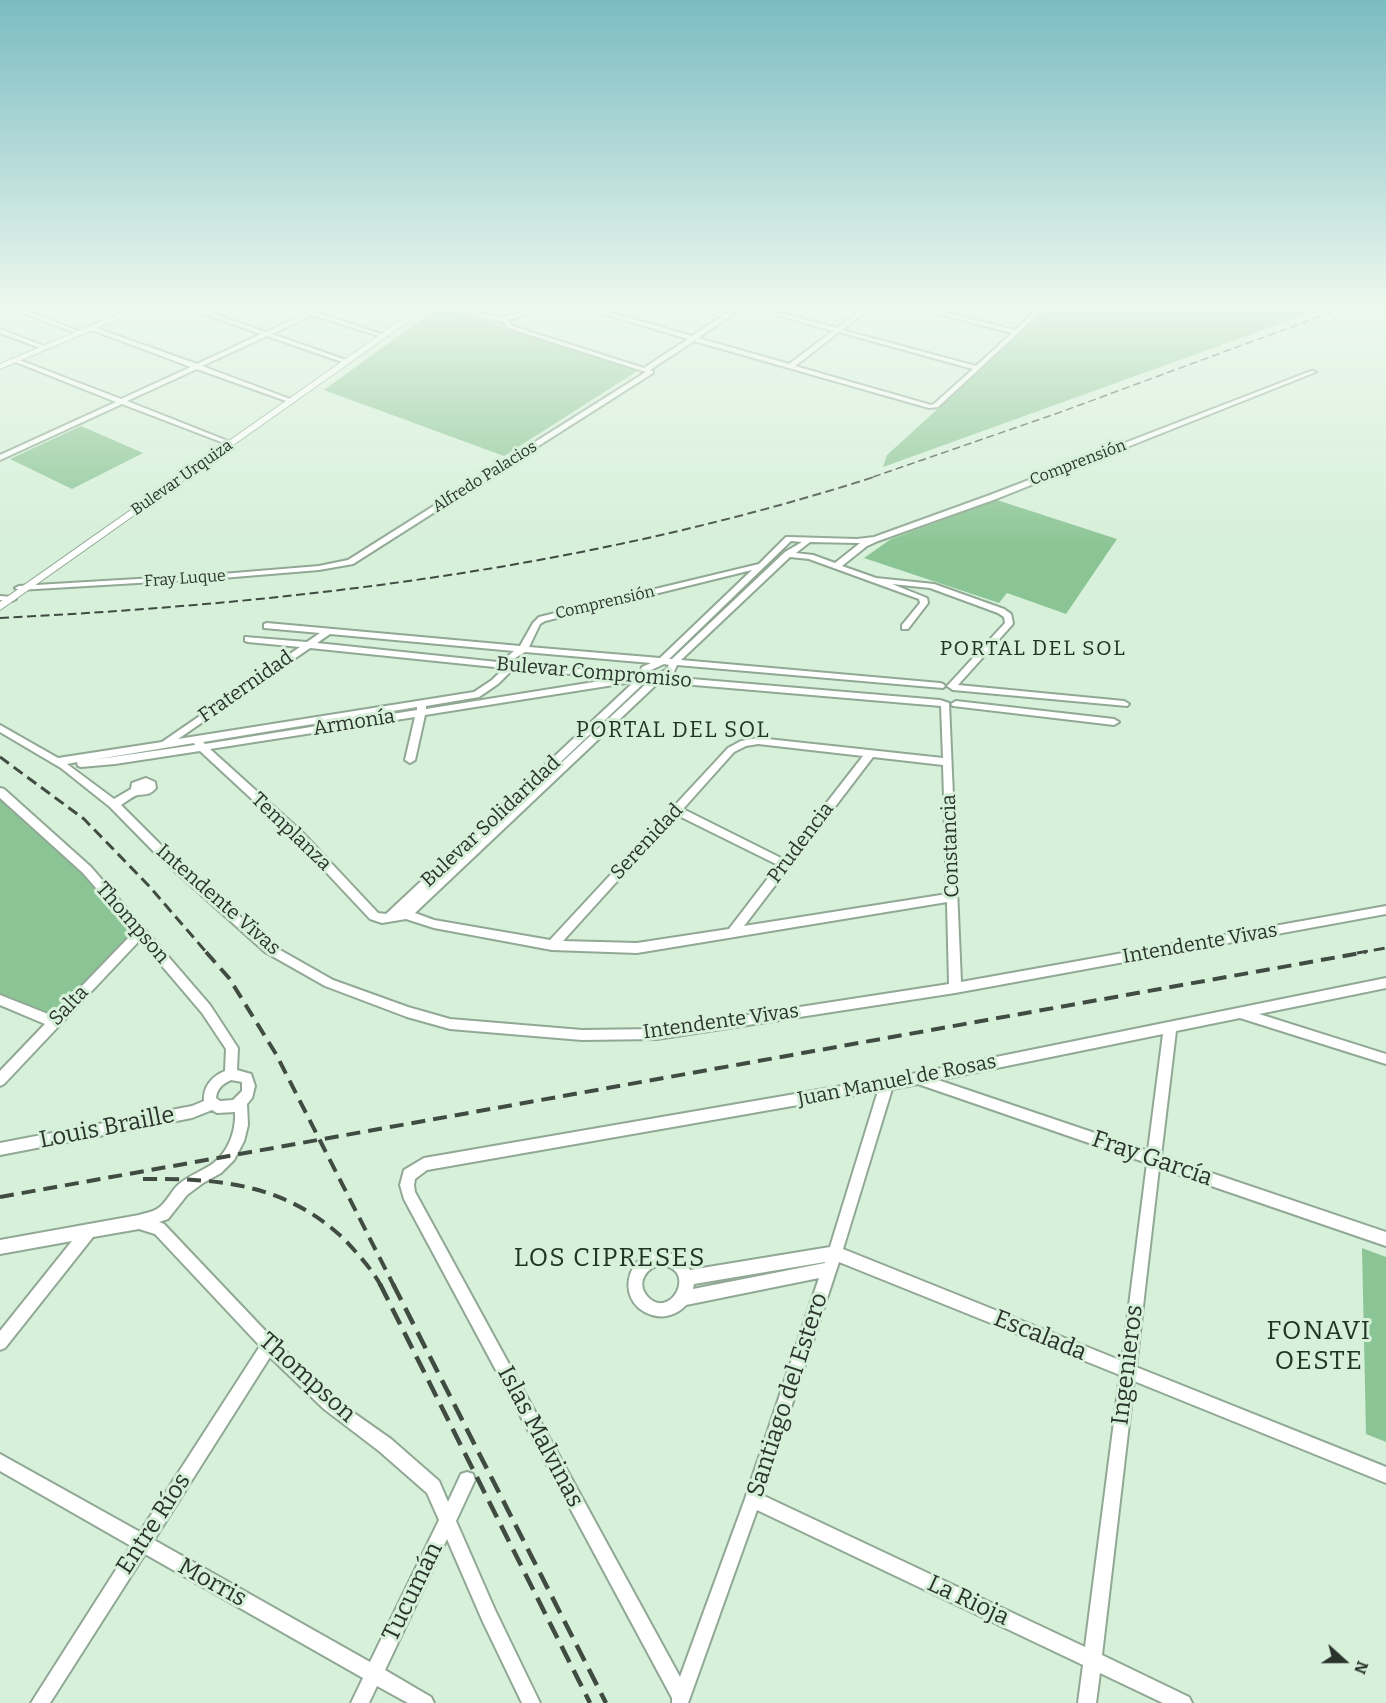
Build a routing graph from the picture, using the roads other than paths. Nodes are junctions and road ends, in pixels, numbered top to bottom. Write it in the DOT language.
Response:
graph roads {
  1 [pos="86,387"];
  2 [pos="155,387"];
  3 [pos="253,387"];
  4 [pos="308,387"];
  5 [pos="622,387"];
  6 [pos="862,387"];
  7 [pos="956,387"];
  8 [pos="1273,387"];
  9 [pos="289,401"];
  10 [pos="124,402"];
  11 [pos="229,443"];
  12 [pos="0,458"];
  13 [pos="875,539"];
  14 [pos="808,540"];
  15 [pos="788,554"];
  16 [pos="774,555"];
  17 [pos="350,562"];
  18 [pos="763,565"];
  19 [pos="837,566"];
  20 [pos="878,580"];
  21 [pos="23,588"];
  22 [pos="3,600"];
  23 [pos="267,626"];
  24 [pos="905,627"];
  25 [pos="328,631"];
  26 [pos="248,639"];
  27 [pos="307,645"];
  28 [pos="523,650"];
  29 [pos="661,662"];
  30 [pos="674,662"];
  31 [pos="512,666"];
  32 [pos="644,677"];
  33 [pos="657,678"];
  34 [pos="940,686"];
  35 [pos="954,687"];
  36 [pos="948,704"];
  37 [pos="1125,704"];
  38 [pos="421,708"];
  39 [pos="1114,722"];
  40 [pos="0,728"];
  41 [pos="199,743"];
  42 [pos="164,744"];
  43 [pos="870,754"];
  44 [pos="410,760"];
  45 [pos="948,762"];
  46 [pos="60,764"];
  47 [pos="136,791"];
  48 [pos="2,795"];
  49 [pos="114,804"];
  50 [pos="676,810"];
  51 [pos="785,864"];
  52 [pos="952,897"];
  53 [pos="1386,910"];
  54 [pos="406,915"];
  55 [pos="389,918"];
  56 [pos="140,933"];
  57 [pos="732,933"];
  58 [pos="552,945"];
  59 [pos="1386,983"];
  60 [pos="955,988"];
  61 [pos="0,1000"];
  62 [pos="1238,1012"];
  63 [pos="53,1022"];
  64 [pos="1170,1027"];
  65 [pos="1386,1059"];
  66 [pos="231,1074"];
  67 [pos="917,1079"];
  68 [pos="0,1080"];
  69 [pos="886,1084"];
  70 [pos="241,1102"];
  71 [pos="213,1104"];
  72 [pos="0,1149"];
  73 [pos="1154,1160"];
  74 [pos="409,1175"];
  75 [pos="139,1222"];
  76 [pos="87,1232"];
  77 [pos="1386,1239"];
  78 [pos="0,1247"];
  79 [pos="835,1253"];
  80 [pos="830,1269"];
  81 [pos="686,1278"];
  82 [pos="681,1299"];
  83 [pos="0,1343"];
  84 [pos="269,1345"];
  85 [pos="1128,1371"];
  86 [pos="0,1462"];
  87 [pos="1386,1475"];
  88 [pos="467,1480"];
  89 [pos="753,1499"];
  90 [pos="448,1519"];
  91 [pos="142,1543"];
  92 [pos="1092,1660"];
  93 [pos="374,1674"];
  94 [pos="680,1700"];
  95 [pos="40,1703"];
  96 [pos="360,1703"];
  97 [pos="425,1703"];
  98 [pos="531,1703"];
  99 [pos="1087,1703"];
  100 [pos="1183,1703"];
  1 -- 10 [label="street"];
  2 -- 10 [label="street"];
  3 -- 9 [label="street"];
  4 -- 9 [label="main road, Bulevar Urquiza"];
  5 -- 17 [label="street, Alfredo Palacios"];
  6 -- 7 [label="street"];
  8 -- 13 [label="street, Comprensión"];
  9 -- 11 [label="main road, Bulevar Urquiza"];
  10 -- 11 [label="street"];
  10 -- 12 [label="street"];
  11 -- 21 [label="main road, Bulevar Urquiza"];
  13 -- 14 [label="street, Comprensión"];
  13 -- 19 [label="street, Comprensión"];
  14 -- 15 [label="street, Bulevar Solidaridad"];
  14 -- 16 [label="street, Comprensión"];
  15 -- 16 [label="street"];
  15 -- 19 [label="street"];
  15 -- 30 [label="street, Bulevar Solidaridad"];
  16 -- 18 [label="street, Bulevar Solidaridad"];
  17 -- 21 [label="street, Fray Luque"];
  18 -- 28 [label="street, Comprensión"];
  18 -- 29 [label="street, Bulevar Solidaridad"];
  19 -- 20 [label="street"];
  20 -- 24 [label="street"];
  20 -- 35 [label="street"];
  21 -- 22 [label="main road, Bulevar Urquiza"];
  23 -- 25 [label="street, Bulevar Compromiso"];
  25 -- 27 [label="street, Fraternidad"];
  25 -- 28 [label="street, Bulevar Compromiso"];
  26 -- 27 [label="street, Bulevar Compromiso"];
  27 -- 31 [label="street, Bulevar Compromiso"];
  27 -- 42 [label="street, Fraternidad"];
  28 -- 29 [label="street, Bulevar Compromiso"];
  28 -- 31 [label="street, Comprensión"];
  29 -- 30 [label="street, Bulevar Compromiso"];
  29 -- 32 [label="street, Bulevar Solidaridad"];
  30 -- 33 [label="street, Bulevar Solidaridad"];
  30 -- 34 [label="street, Bulevar Compromiso"];
  31 -- 32 [label="street, Bulevar Compromiso"];
  31 -- 38 [label="street, Armonía"];
  32 -- 33 [label="street, Bulevar Compromiso"];
  32 -- 38 [label="street, Armonía"];
  32 -- 55 [label="street, Bulevar Solidaridad"];
  33 -- 36 [label="street, Bulevar Compromiso"];
  33 -- 54 [label="street, Bulevar Solidaridad"];
  34 -- 35 [label="street, Bulevar Compromiso"];
  34 -- 36 [label="street"];
  35 -- 36 [label="street"];
  35 -- 37 [label="street"];
  36 -- 39 [label="street, Bulevar Compromiso"];
  36 -- 45 [label="street, Constancia"];
  38 -- 41 [label="street, Armonía"];
  38 -- 44 [label="street"];
  40 -- 46 [label="street, Intendente Vivas"];
  41 -- 42 [label="street, Armonía"];
  41 -- 46 [label="street, Armonía"];
  41 -- 55 [label="street, Templanza"];
  42 -- 46 [label="street, Armonía"];
  43 -- 45 [label="street"];
  43 -- 50 [label="street, Serenidad"];
  43 -- 51 [label="street, Prudencia"];
  45 -- 52 [label="street, Constancia"];
  46 -- 49 [label="street, Intendente Vivas"];
  47 -- 49 [label="street"];
  48 -- 56 [label="street, Thompson"];
  49 -- 60 [label="street, Intendente Vivas"];
  50 -- 51 [label="street"];
  50 -- 58 [label="street, Serenidad"];
  51 -- 57 [label="street, Prudencia"];
  52 -- 57 [label="street"];
  52 -- 60 [label="street, Constancia"];
  53 -- 60 [label="street, Intendente Vivas"];
  54 -- 55 [label="street"];
  54 -- 58 [label="street"];
  56 -- 63 [label="street, Salta"];
  56 -- 66 [label="street, Thompson"];
  57 -- 58 [label="street"];
  59 -- 62 [label="street, Juan Manuel de Rosas"];
  61 -- 63 [label="street"];
  62 -- 64 [label="street, Juan Manuel de Rosas"];
  62 -- 65 [label="street"];
  63 -- 68 [label="street, Salta"];
  64 -- 67 [label="street, Juan Manuel de Rosas"];
  64 -- 73 [label="street, Ingenieros"];
  66 -- 70 [label="street"];
  66 -- 71 [label="street"];
  67 -- 69 [label="street, Juan Manuel de Rosas"];
  67 -- 73 [label="street, Fray García"];
  69 -- 74 [label="street, Juan Manuel de Rosas"];
  69 -- 79 [label="street, Santiago del Estero"];
  70 -- 71 [label="street"];
  70 -- 75 [label="street"];
  71 -- 72 [label="street, Louis Braille"];
  73 -- 77 [label="street, Fray García"];
  73 -- 85 [label="street, Ingenieros"];
  74 -- 94 [label="street, Islas Malvinas"];
  75 -- 76 [label="street"];
  75 -- 84 [label="street, Thompson"];
  76 -- 78 [label="street"];
  76 -- 83 [label="street"];
  79 -- 80 [label="street, Santiago del Estero"];
  79 -- 81 [label="street"];
  79 -- 85 [label="street, Escalada"];
  80 -- 82 [label="street"];
  80 -- 89 [label="street, Santiago del Estero"];
  81 -- 82 [label="street"];
  81 -- 82 [label="street"];
  84 -- 90 [label="street, Thompson"];
  84 -- 91 [label="street, Entre Ríos"];
  85 -- 87 [label="street, Escalada"];
  85 -- 92 [label="street, Ingenieros"];
  86 -- 91 [label="street, Morris"];
  88 -- 90 [label="street, Tucumán"];
  89 -- 92 [label="street, La Rioja"];
  89 -- 94 [label="street, Santiago del Estero"];
  90 -- 93 [label="street, Tucumán"];
  90 -- 98 [label="street, Thompson"];
  91 -- 93 [label="street, Morris"];
  91 -- 95 [label="street, Entre Ríos"];
  92 -- 99 [label="street, Ingenieros"];
  92 -- 100 [label="street, La Rioja"];
  93 -- 96 [label="street, Tucumán"];
  93 -- 97 [label="street, Morris"];
}
